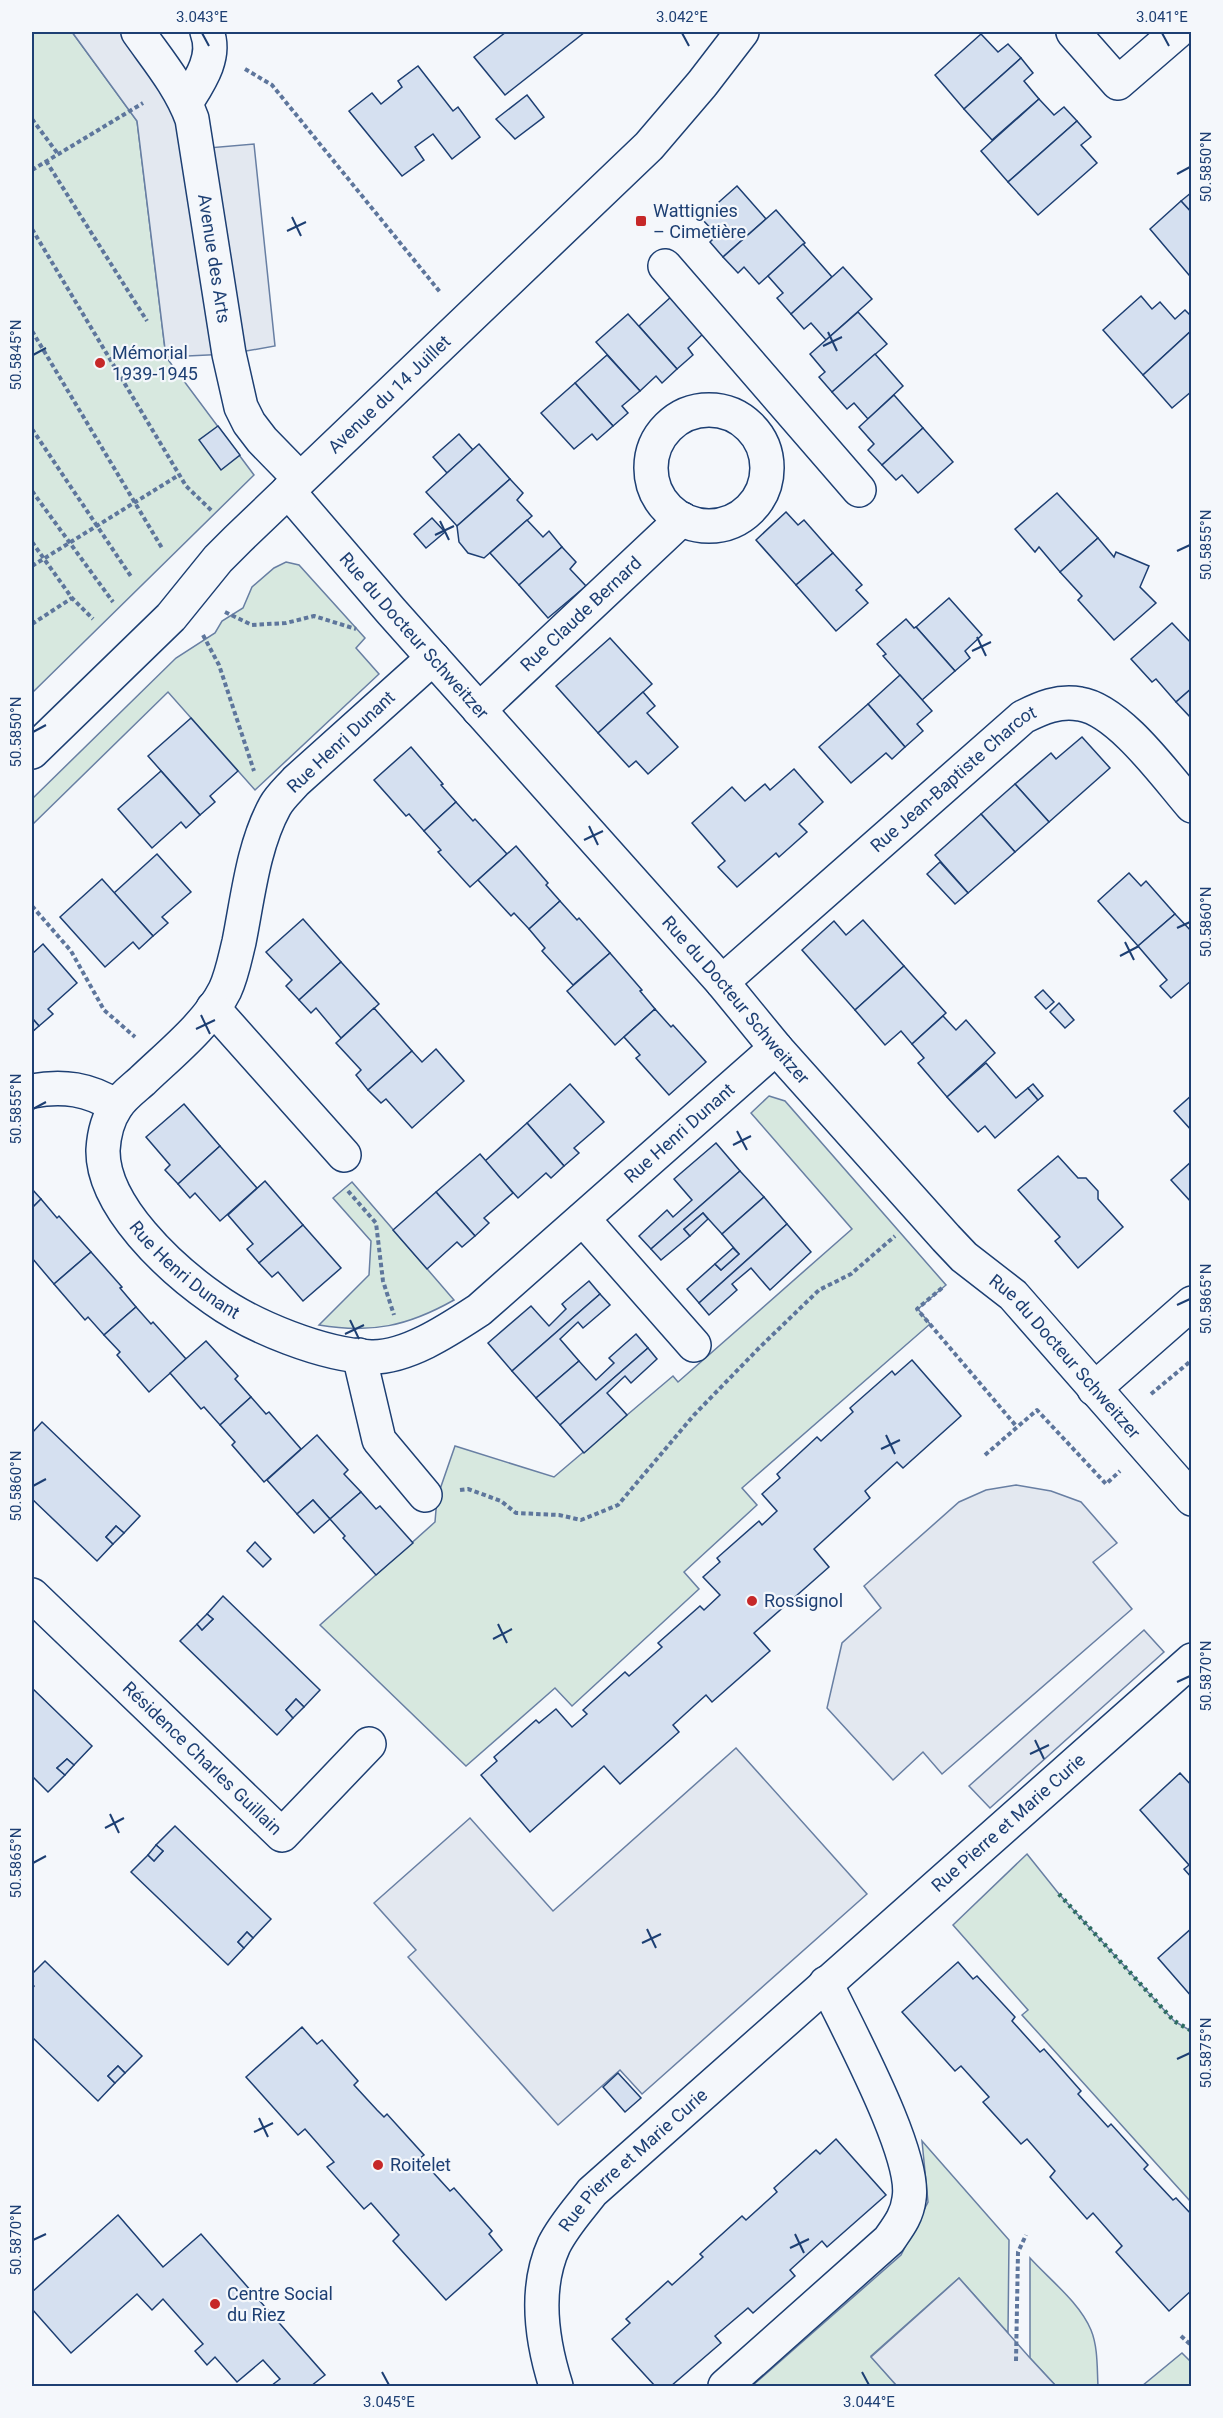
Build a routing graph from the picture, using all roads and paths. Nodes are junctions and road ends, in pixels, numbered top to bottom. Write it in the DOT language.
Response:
graph roads {
  1 [pos="138,32"];
  2 [pos="207,32"];
  3 [pos="742,32"];
  4 [pos="1073,32"];
  5 [pos="1177,32"];
  6 [pos="206,70"];
  7 [pos="181,94"];
  8 [pos="32,119"];
  9 [pos="58,154"];
  10 [pos="46,161"];
  11 [pos="32,170"];
  12 [pos="32,232"];
  13 [pos="665,266"];
  14 [pos="147,321"];
  15 [pos="465,323"];
  16 [pos="32,331"];
  17 [pos="777,395"];
  18 [pos="744,421"];
  19 [pos="32,429"];
  20 [pos="179,475"];
  21 [pos="294,485"];
  22 [pos="859,490"];
  23 [pos="32,491"];
  24 [pos="135,502"];
  25 [pos="682,519"];
  26 [pos="96,526"];
  27 [pos="238,539"];
  28 [pos="32,542"];
  29 [pos="69,542"];
  30 [pos="162,548"];
  31 [pos="44,558"];
  32 [pos="32,566"];
  33 [pos="132,578"];
  34 [pos="72,598"];
  35 [pos="112,602"];
  36 [pos="217,608"];
  37 [pos="391,611"];
  38 [pos="93,619"];
  39 [pos="32,624"];
  40 [pos="199,628"];
  41 [pos="433,658"];
  42 [pos="479,710"];
  43 [pos="32,752"];
  44 [pos="276,804"];
  45 [pos="1191,806"];
  46 [pos="32,906"];
  47 [pos="722,982"];
  48 [pos="213,1008"];
  49 [pos="776,1048"];
  50 [pos="163,1062"];
  51 [pos="32,1091"];
  52 [pos="116,1106"];
  53 [pos="344,1155"];
  54 [pos="583,1219"];
  55 [pos="899,1232"];
  56 [pos="946,1285"];
  57 [pos="1191,1303"];
  58 [pos="694,1345"];
  59 [pos="398,1352"];
  60 [pos="358,1355"];
  61 [pos="1094,1389"];
  62 [pos="1017,1427"];
  63 [pos="425,1495"];
  64 [pos="1191,1499"];
  65 [pos="32,1595"];
  66 [pos="1191,1660"];
  67 [pos="369,1744"];
  68 [pos="826,1983"];
  69 [pos="1026,2235"];
  70 [pos="1181,2336"];
  71 [pos="1191,2346"];
  72 [pos="1017,2361"];
  73 [pos="556,2386"];
  74 [pos="725,2386"];
  1 -- 7 [label="street, Avenue des Arts"];
  2 -- 6 [label="street"];
  3 -- 15 [label="street, Avenue du 14 Juillet"];
  4 -- 5 [label="street"];
  6 -- 7 [label="street"];
  6 -- 15 [label="path"];
  7 -- 9 [label="path"];
  7 -- 21 [label="street, Avenue des Arts"];
  8 -- 9 [label="path"];
  9 -- 10 [label="path"];
  10 -- 11 [label="path"];
  10 -- 14 [label="path"];
  12 -- 20 [label="path"];
  13 -- 17 [label="street"];
  15 -- 21 [label="street, Avenue du 14 Juillet"];
  16 -- 24 [label="path"];
  17 -- 18 [label="street"];
  17 -- 22 [label="street"];
  18 -- 25 [label="street"];
  18 -- 25 [label="street"];
  19 -- 26 [label="path"];
  20 -- 24 [label="path"];
  20 -- 27 [label="path"];
  21 -- 27 [label="street, Avenue du 14 Juillet"];
  21 -- 37 [label="street, Rue du Docteur Schweitzer"];
  23 -- 29 [label="path"];
  24 -- 26 [label="path"];
  24 -- 30 [label="path"];
  25 -- 42 [label="street, Rue Claude Bernard"];
  26 -- 29 [label="path"];
  26 -- 33 [label="path"];
  27 -- 43 [label="street, Avenue du 14 Juillet"];
  28 -- 31 [label="path"];
  29 -- 31 [label="path"];
  29 -- 35 [label="path"];
  31 -- 32 [label="path"];
  31 -- 34 [label="path"];
  34 -- 38 [label="path"];
  34 -- 39 [label="path"];
  36 -- 37 [label="path"];
  37 -- 41 [label="street, Rue du Docteur Schweitzer"];
  40 -- 44 [label="path"];
  41 -- 42 [label="street, Rue du Docteur Schweitzer"];
  41 -- 44 [label="street, Rue Henri Dunant"];
  42 -- 47 [label="street, Rue du Docteur Schweitzer"];
  44 -- 48 [label="street, Rue Henri Dunant"];
  45 -- 47 [label="street, Rue Jean-Baptiste Charcot"];
  46 -- 50 [label="path"];
  47 -- 49 [label="street, Rue du Docteur Schweitzer"];
  48 -- 50 [label="street, Rue Henri Dunant"];
  48 -- 53 [label="street"];
  49 -- 54 [label="street, Rue Henri Dunant"];
  49 -- 61 [label="street, Rue du Docteur Schweitzer"];
  50 -- 52 [label="street, Rue Henri Dunant"];
  51 -- 52 [label="street"];
  52 -- 60 [label="street, Rue Henri Dunant"];
  53 -- 59 [label="path"];
  54 -- 58 [label="street"];
  54 -- 59 [label="street, Rue Henri Dunant"];
  55 -- 63 [label="path"];
  56 -- 62 [label="path"];
  57 -- 61 [label="street"];
  59 -- 60 [label="street, Rue Henri Dunant"];
  60 -- 63 [label="street"];
  61 -- 64 [label="street, Rue du Docteur Schweitzer"];
  65 -- 67 [label="street, Résidence Charles Guillain"];
  66 -- 68 [label="street, Rue Pierre et Marie Curie"];
  68 -- 73 [label="street, Rue Pierre et Marie Curie"];
  68 -- 74 [label="street"];
  69 -- 72 [label="path"];
  70 -- 71 [label="path"];
}
